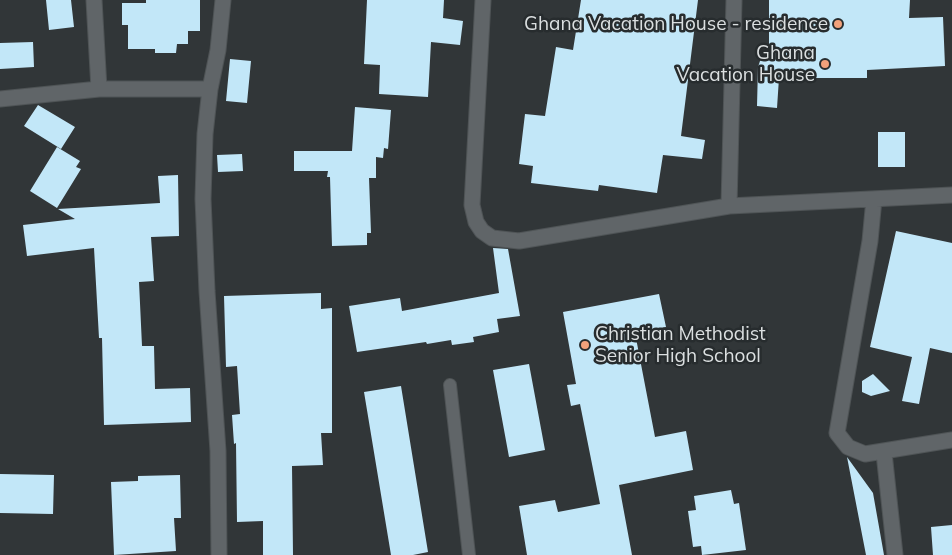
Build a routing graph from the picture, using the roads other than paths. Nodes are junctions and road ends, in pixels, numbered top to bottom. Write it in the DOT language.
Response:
graph roads {
  1 [pos="94,0"];
  2 [pos="223,0"];
  3 [pos="484,0"];
  4 [pos="734,0"];
  5 [pos="99,88"];
  6 [pos="210,89"];
  7 [pos="0,100"];
  8 [pos="952,195"];
  9 [pos="874,200"];
  10 [pos="729,206"];
  11 [pos="450,385"];
  12 [pos="952,440"];
  13 [pos="884,453"];
  14 [pos="219,555"];
  15 [pos="469,555"];
  16 [pos="895,555"];
  1 -- 5 [label="street"];
  2 -- 6 [label="street"];
  3 -- 10 [label="street"];
  4 -- 10 [label="street"];
  5 -- 6 [label="street"];
  5 -- 7 [label="street"];
  6 -- 14 [label="street"];
  8 -- 9 [label="street"];
  9 -- 10 [label="street"];
  9 -- 13 [label="street"];
  11 -- 15 [label="lane"];
  12 -- 13 [label="street"];
  13 -- 16 [label="street"];
}
